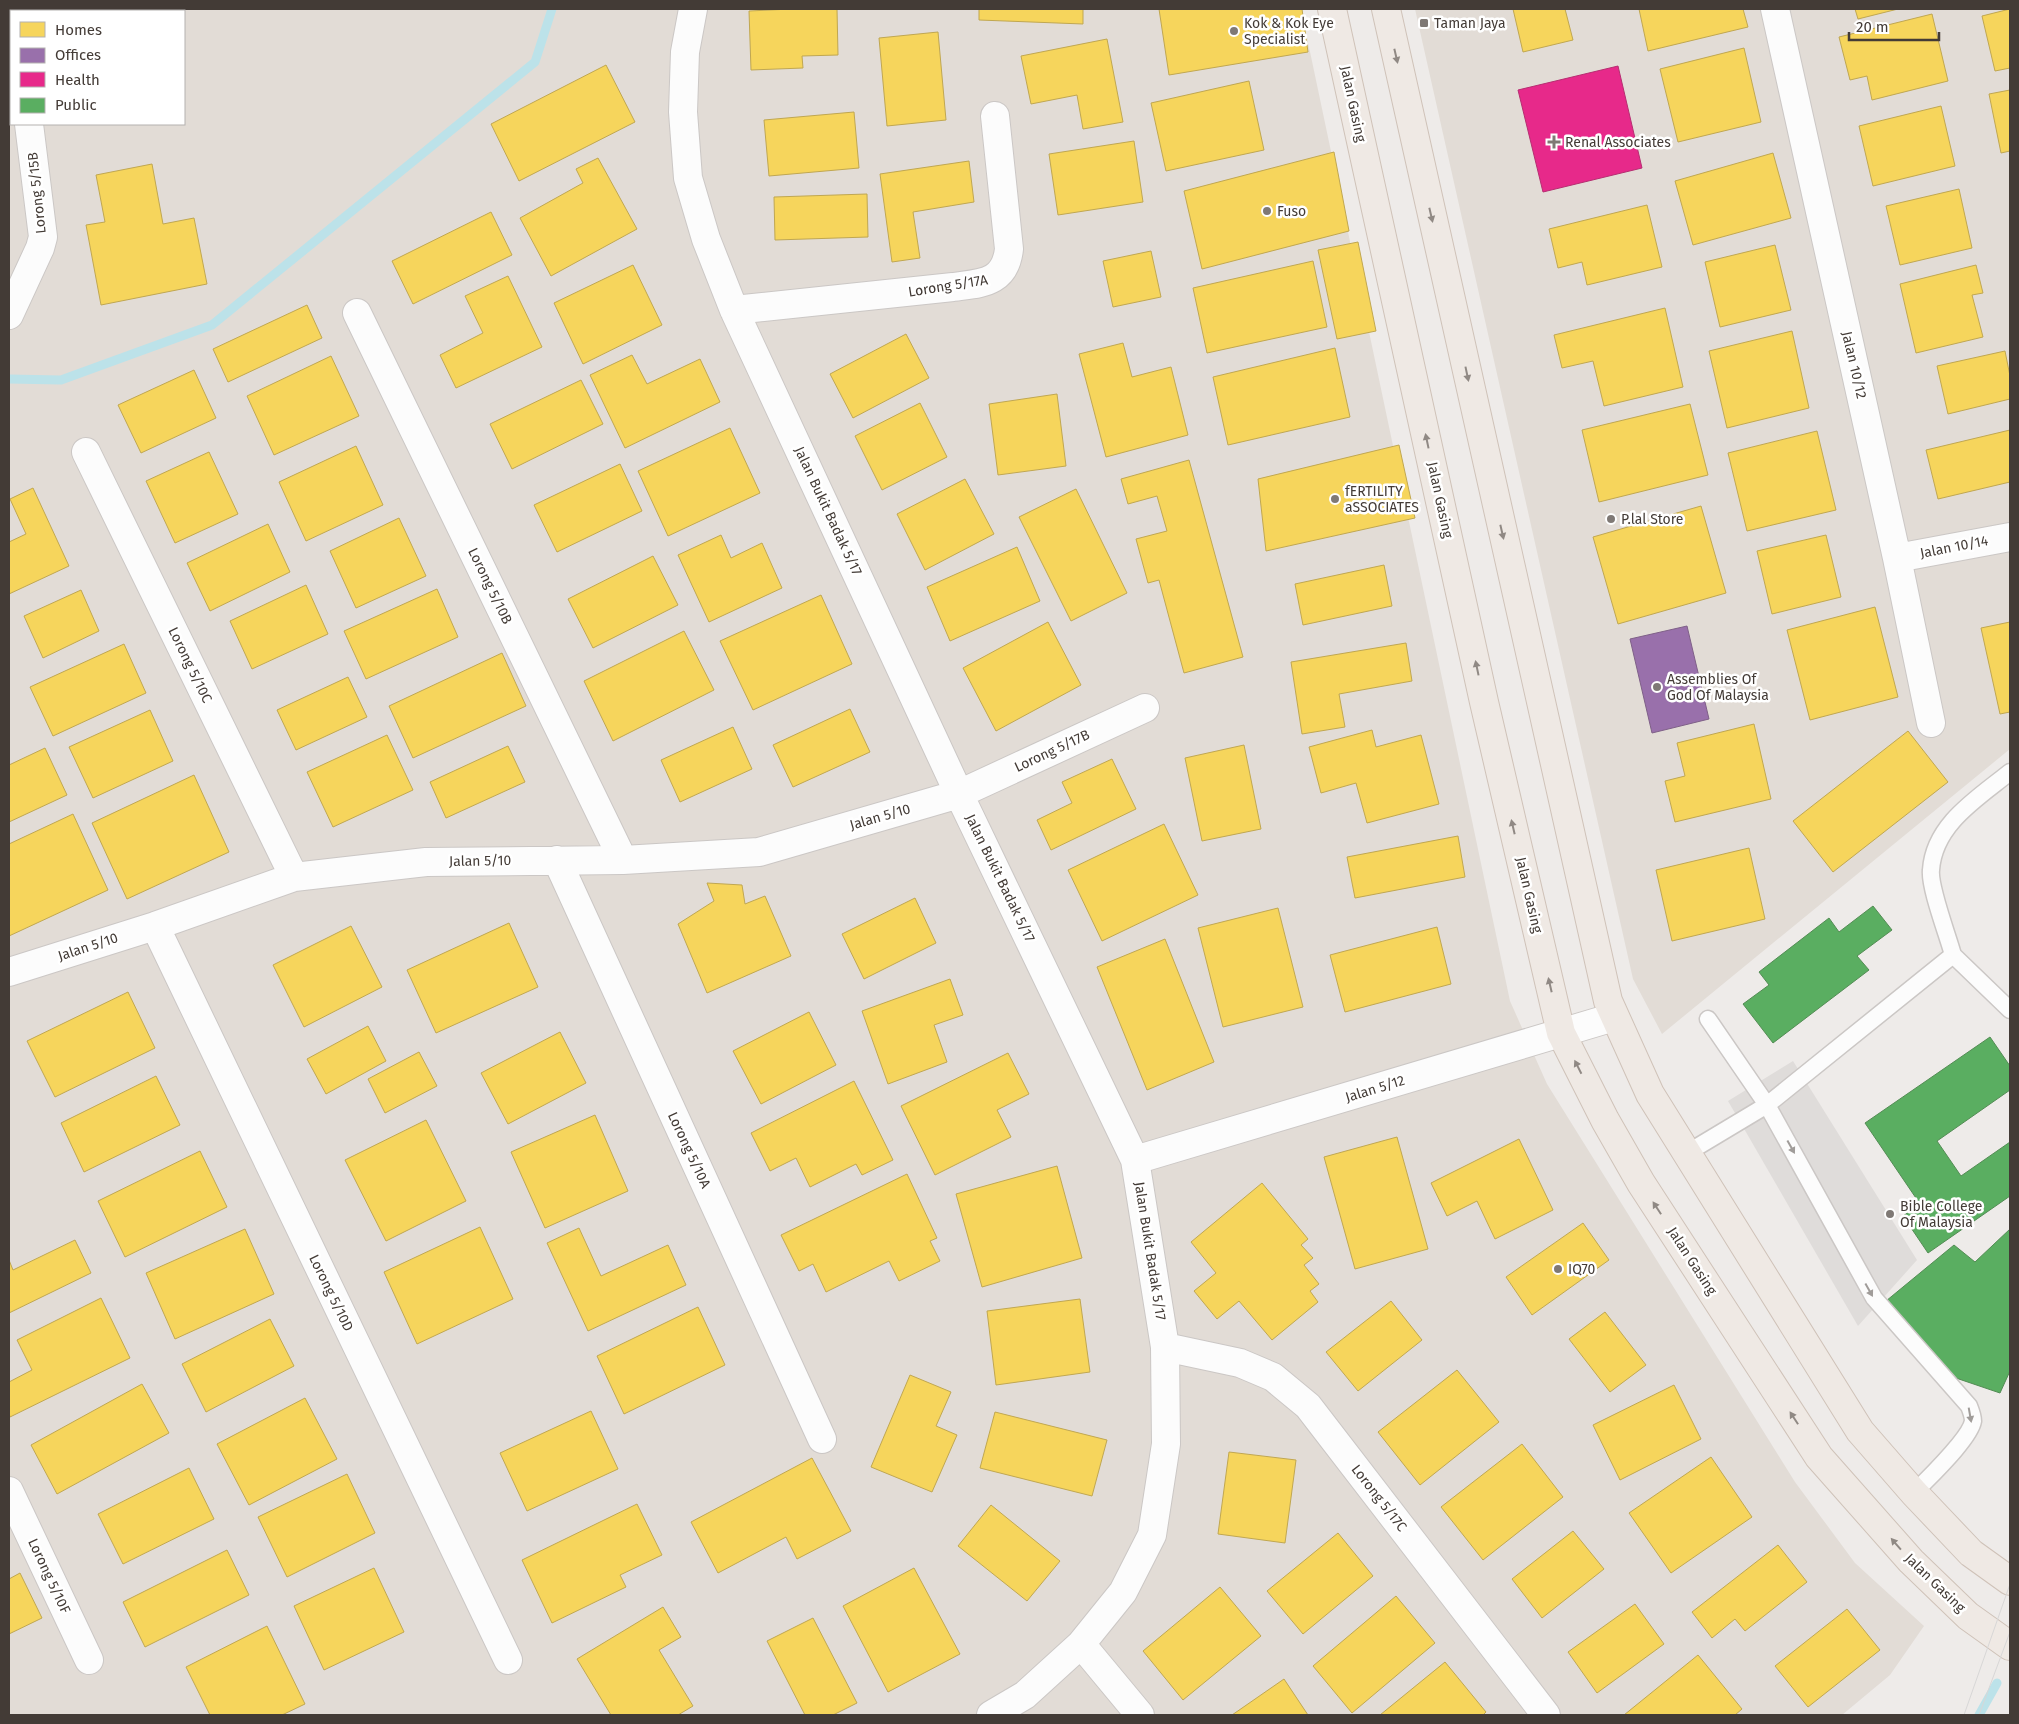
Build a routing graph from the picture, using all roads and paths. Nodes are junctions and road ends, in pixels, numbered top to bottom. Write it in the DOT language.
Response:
graph roads {
  1 [pos="693,9"];
  2 [pos="1332,9"];
  3 [pos="1386,9"];
  4 [pos="1775,9"];
  5 [pos="995,116"];
  6 [pos="29,125"];
  7 [pos="734,310"];
  8 [pos="357,313"];
  9 [pos="9,315"];
  10 [pos="86,452"];
  11 [pos="2010,537"];
  12 [pos="1897,558"];
  13 [pos="1145,708"];
  14 [pos="1931,723"];
  15 [pos="2010,772"];
  16 [pos="959,794"];
  17 [pos="557,860"];
  18 [pos="623,860"];
  19 [pos="294,878"];
  20 [pos="155,926"];
  21 [pos="1953,956"];
  22 [pos="9,972"];
  23 [pos="2010,1010"];
  24 [pos="1614,1017"];
  25 [pos="1708,1020"];
  26 [pos="1561,1032"];
  27 [pos="1767,1105"];
  28 [pos="1687,1153"];
  29 [pos="1135,1160"];
  30 [pos="1165,1346"];
  31 [pos="822,1439"];
  32 [pos="9,1491"];
  33 [pos="1914,1494"];
  34 [pos="2010,1582"];
  35 [pos="1081,1644"];
  36 [pos="2010,1646"];
  37 [pos="89,1660"];
  38 [pos="508,1660"];
  39 [pos="992,1715"];
  40 [pos="1140,1715"];
  41 [pos="1546,1715"];
  1 -- 7 [label="street, Jalan Bukit Badak 5/17"];
  26 -- 2 [label="main road, Jalan Gasing, one-way"];
  3 -- 24 [label="main road, one-way"];
  4 -- 12 [label="street, Jalan 10/12"];
  5 -- 7 [label="street, Lorong 5/17A"];
  6 -- 9 [label="street, Lorong 5/15B"];
  7 -- 16 [label="street, Jalan Bukit Badak 5/17"];
  8 -- 18 [label="street, Lorong 5/10B"];
  10 -- 19 [label="street, Lorong 5/10C"];
  11 -- 12 [label="street, Jalan 10/14"];
  12 -- 14 [label="street, Jalan 10/12"];
  13 -- 16 [label="street, Lorong 5/17B"];
  15 -- 21 [label="lane"];
  16 -- 18 [label="street, Jalan 5/10"];
  16 -- 29 [label="street, Jalan Bukit Badak 5/17"];
  17 -- 18 [label="street, Jalan 5/10"];
  17 -- 19 [label="street, Jalan 5/10"];
  17 -- 31 [label="street, Lorong 5/10A"];
  19 -- 20 [label="street, Jalan 5/10"];
  20 -- 22 [label="street, Jalan 5/10"];
  20 -- 38 [label="street, Lorong 5/10D"];
  21 -- 23 [label="lane"];
  21 -- 27 [label="lane"];
  24 -- 26 [label="street, Jalan 5/12"];
  24 -- 28 [label="main road"];
  25 -- 27 [label="lane"];
  26 -- 29 [label="street, Jalan 5/12"];
  36 -- 26 [label="main road, Jalan Gasing, one-way"];
  27 -- 28 [label="lane"];
  27 -- 33 [label="lane, one-way"];
  28 -- 33 [label="main road"];
  29 -- 30 [label="street, Jalan Bukit Badak 5/17"];
  30 -- 35 [label="street, Jalan Bukit Badak 5/17"];
  30 -- 41 [label="street, Lorong 5/17C"];
  32 -- 37 [label="street, Lorong 5/10F"];
  33 -- 34 [label="main road"];
  35 -- 39 [label="street, Jalan Bukit Badak 5/17"];
  35 -- 40 [label="street"];
}
